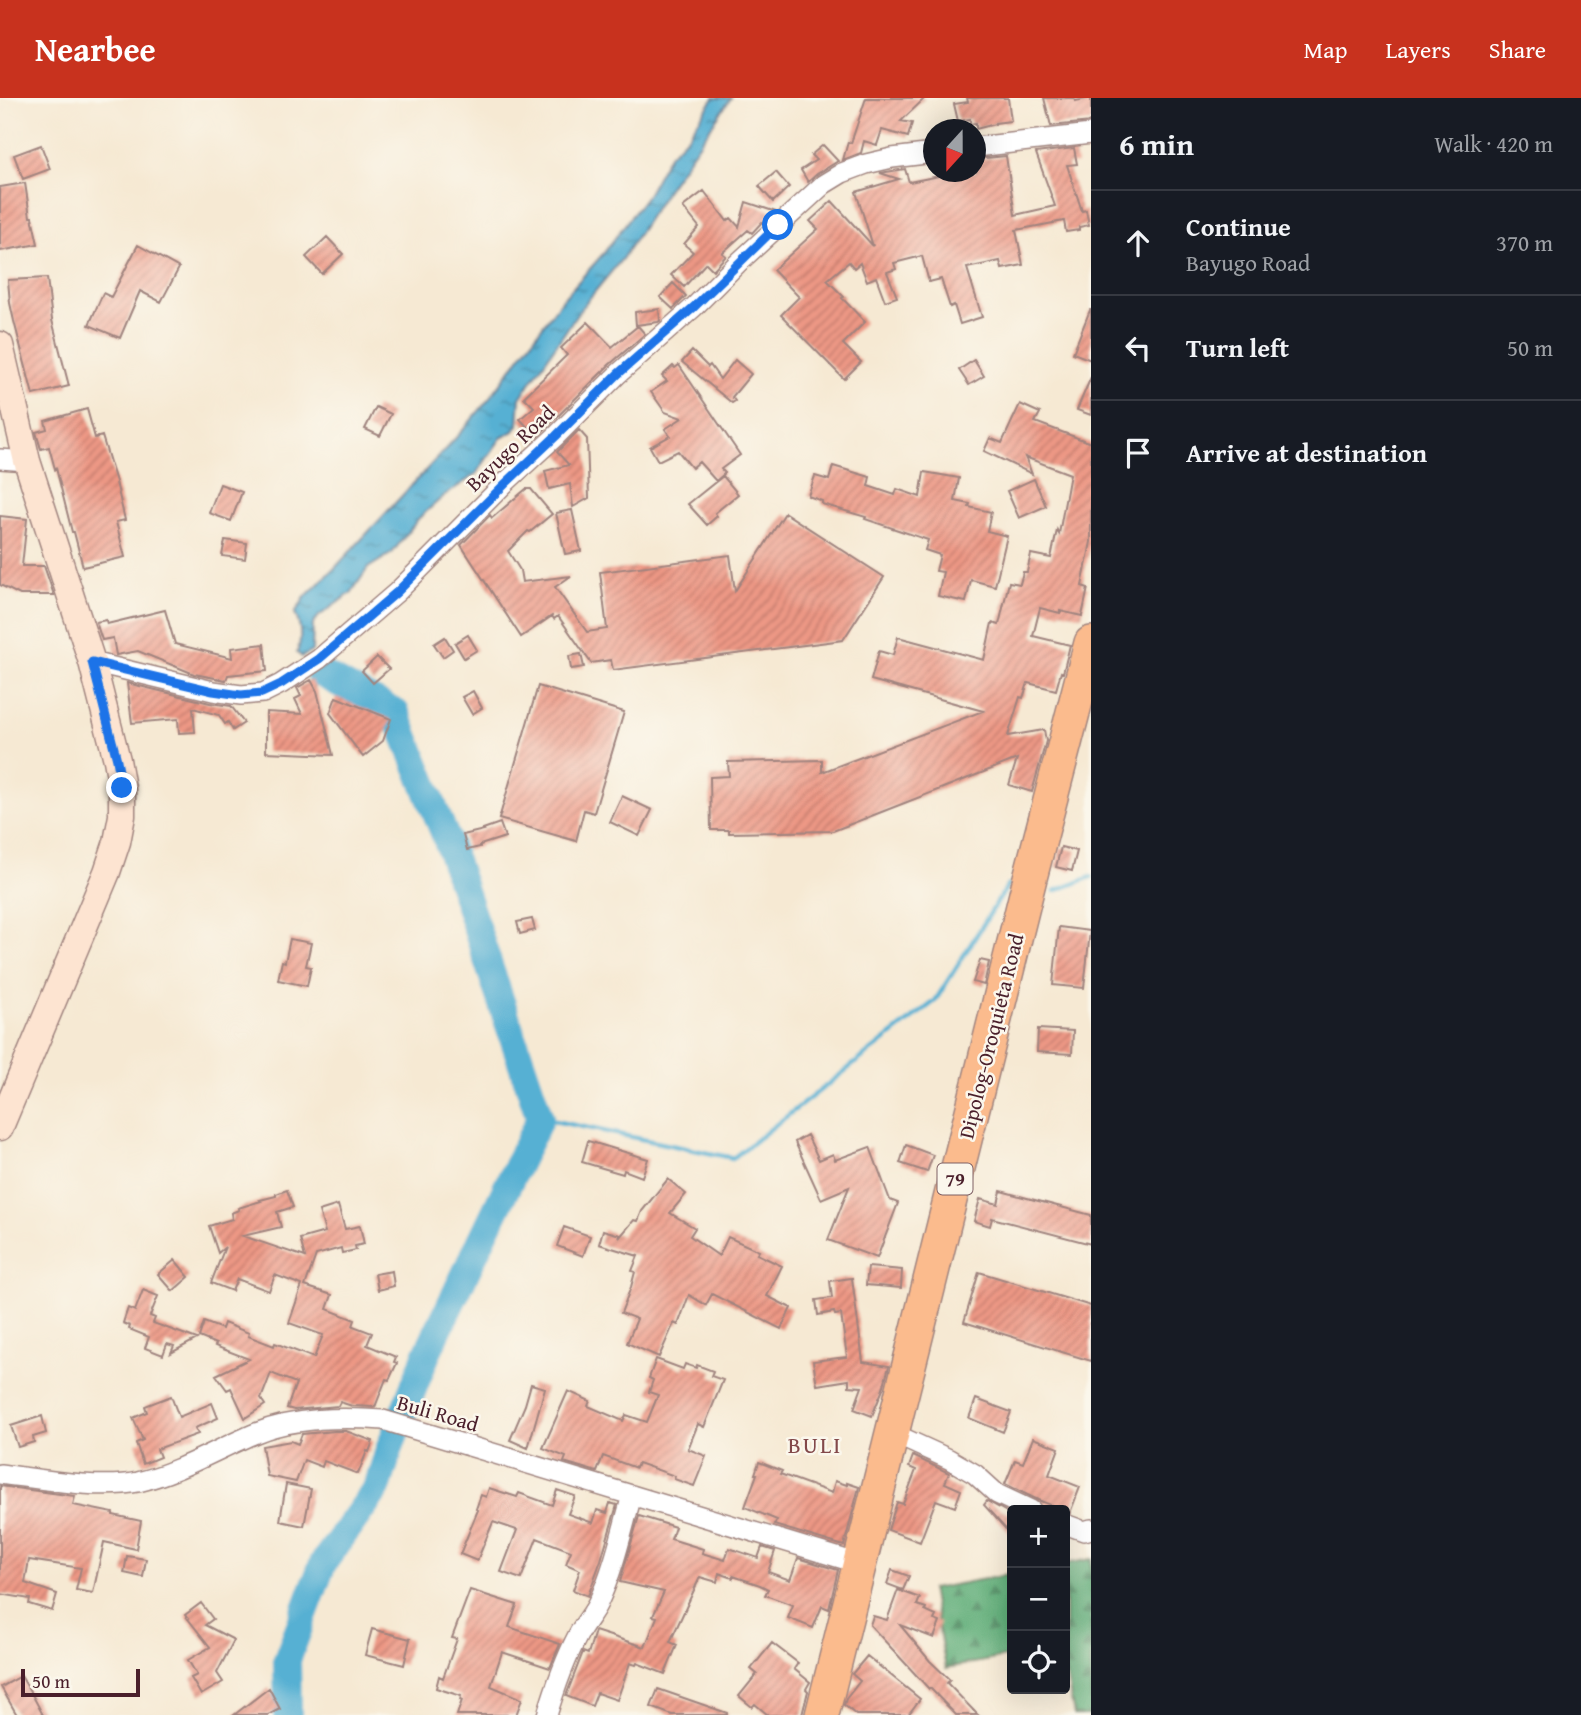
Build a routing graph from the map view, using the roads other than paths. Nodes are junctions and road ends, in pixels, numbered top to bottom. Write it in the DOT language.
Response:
graph roads {
  1 [pos="1091,134"];
  2 [pos="986,147"];
  3 [pos="923,154"];
  4 [pos="0,345"];
  5 [pos="0,459"];
  6 [pos="27,461"];
  7 [pos="1091,643"];
  8 [pos="92,662"];
  9 [pos="0,1127"];
  10 [pos="892,1433"];
  11 [pos="0,1474"];
  12 [pos="632,1495"];
  13 [pos="1019,1505"];
  14 [pos="1070,1526"];
  15 [pos="1091,1529"];
  16 [pos="860,1563"];
  17 [pos="547,1715"];
  18 [pos="822,1715"];
  1 -- 2 [label="street"];
  3 -- 8 [label="street, Bayugo Road"];
  4 -- 6 [label="main road"];
  5 -- 6 [label="street"];
  6 -- 8 [label="main road"];
  7 -- 10 [label="highway, Dipolog-Oroquieta Road / 79"];
  8 -- 9 [label="main road"];
  10 -- 13 [label="street"];
  10 -- 16 [label="highway, Dipolog-Oroquieta Road / 79"];
  11 -- 12 [label="street, Buli Road"];
  12 -- 16 [label="street, Buli Road"];
  12 -- 17 [label="street"];
  14 -- 15 [label="street"];
  16 -- 18 [label="highway, Dipolog-Oroquieta Road / 79"];
}
